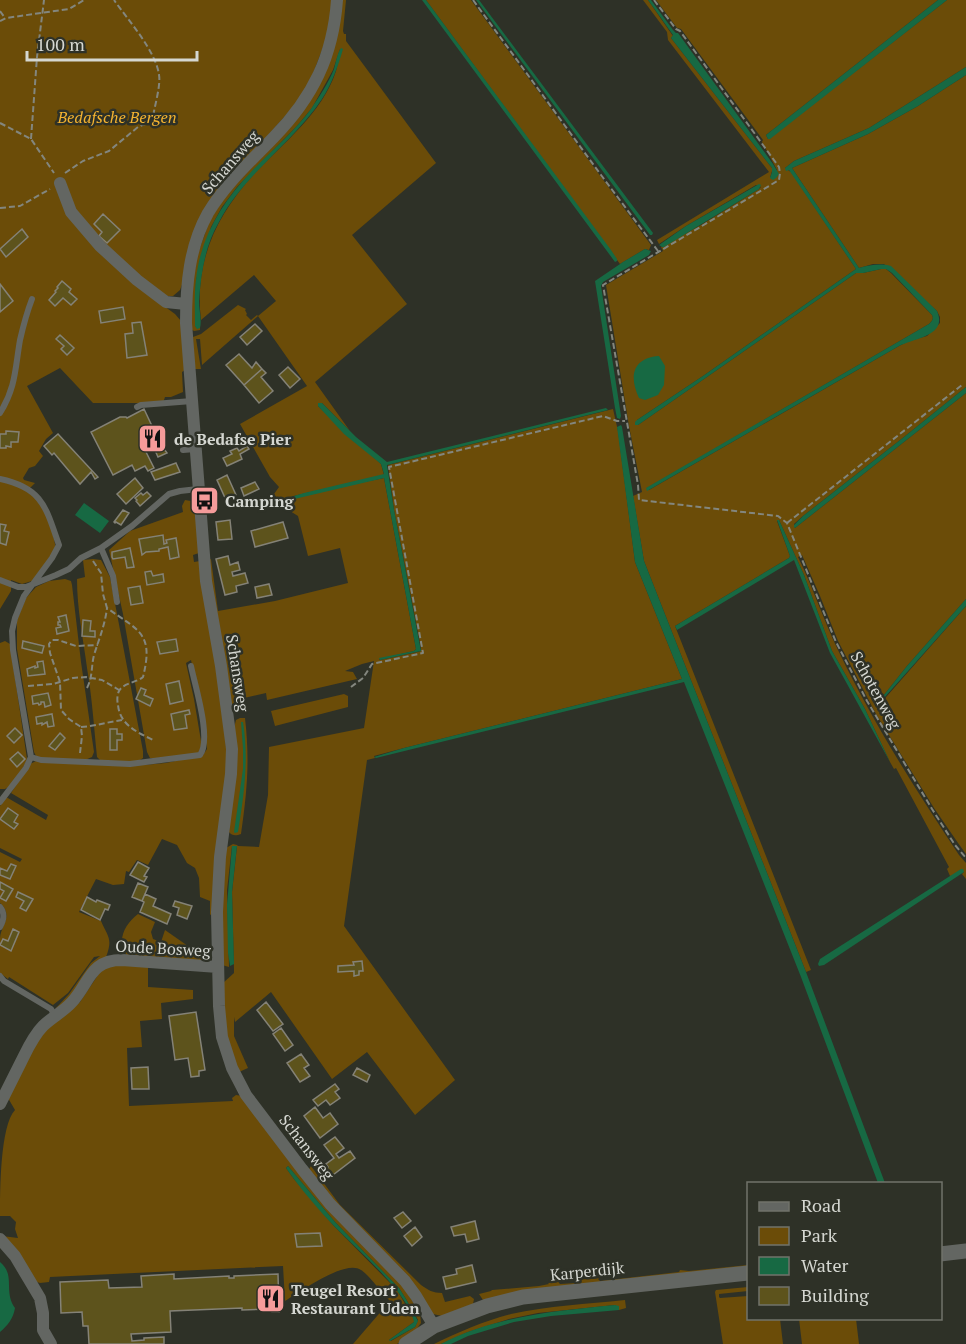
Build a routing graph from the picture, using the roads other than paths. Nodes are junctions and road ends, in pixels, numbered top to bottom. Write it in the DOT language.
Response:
graph roads {
  1 [pos="337,0"];
  2 [pos="60,183"];
  3 [pos="32,299"];
  4 [pos="186,304"];
  5 [pos="192,401"];
  6 [pos="137,407"];
  7 [pos="0,412"];
  8 [pos="0,479"];
  9 [pos="198,489"];
  10 [pos="100,548"];
  11 [pos="0,580"];
  12 [pos="33,584"];
  13 [pos="117,602"];
  14 [pos="191,666"];
  15 [pos="31,757"];
  16 [pos="3,793"];
  17 [pos="0,802"];
  18 [pos="0,907"];
  19 [pos="0,927"];
  20 [pos="218,967"];
  21 [pos="0,976"];
  22 [pos="56,1017"];
  23 [pos="0,1103"];
  24 [pos="0,1239"];
  25 [pos="966,1251"];
  26 [pos="942,1254"];
  27 [pos="747,1273"];
  28 [pos="434,1326"];
  29 [pos="51,1344"];
  30 [pos="406,1344"];
  1 -- 4 [label="street, Schansweg"];
  2 -- 4 [label="street"];
  3 -- 7 [label="lane"];
  4 -- 5 [label="street, Schansweg"];
  5 -- 6 [label="lane"];
  5 -- 9 [label="street, Schansweg"];
  8 -- 12 [label="lane"];
  9 -- 10 [label="lane"];
  9 -- 20 [label="street, Schansweg"];
  10 -- 12 [label="lane"];
  10 -- 13 [label="lane"];
  11 -- 12 [label="lane"];
  12 -- 15 [label="lane"];
  14 -- 15 [label="lane"];
  15 -- 16 [label="lane"];
  16 -- 17 [label="lane"];
  18 -- 19 [label="lane"];
  20 -- 22 [label="street, Oude Bosweg"];
  20 -- 28 [label="street, Schansweg"];
  21 -- 22 [label="lane"];
  22 -- 23 [label="street, Oude Bosweg"];
  24 -- 29 [label="street"];
  25 -- 26 [label="street"];
  27 -- 28 [label="street, Karperdijk"];
  28 -- 30 [label="street, Karperdijk"];
}
